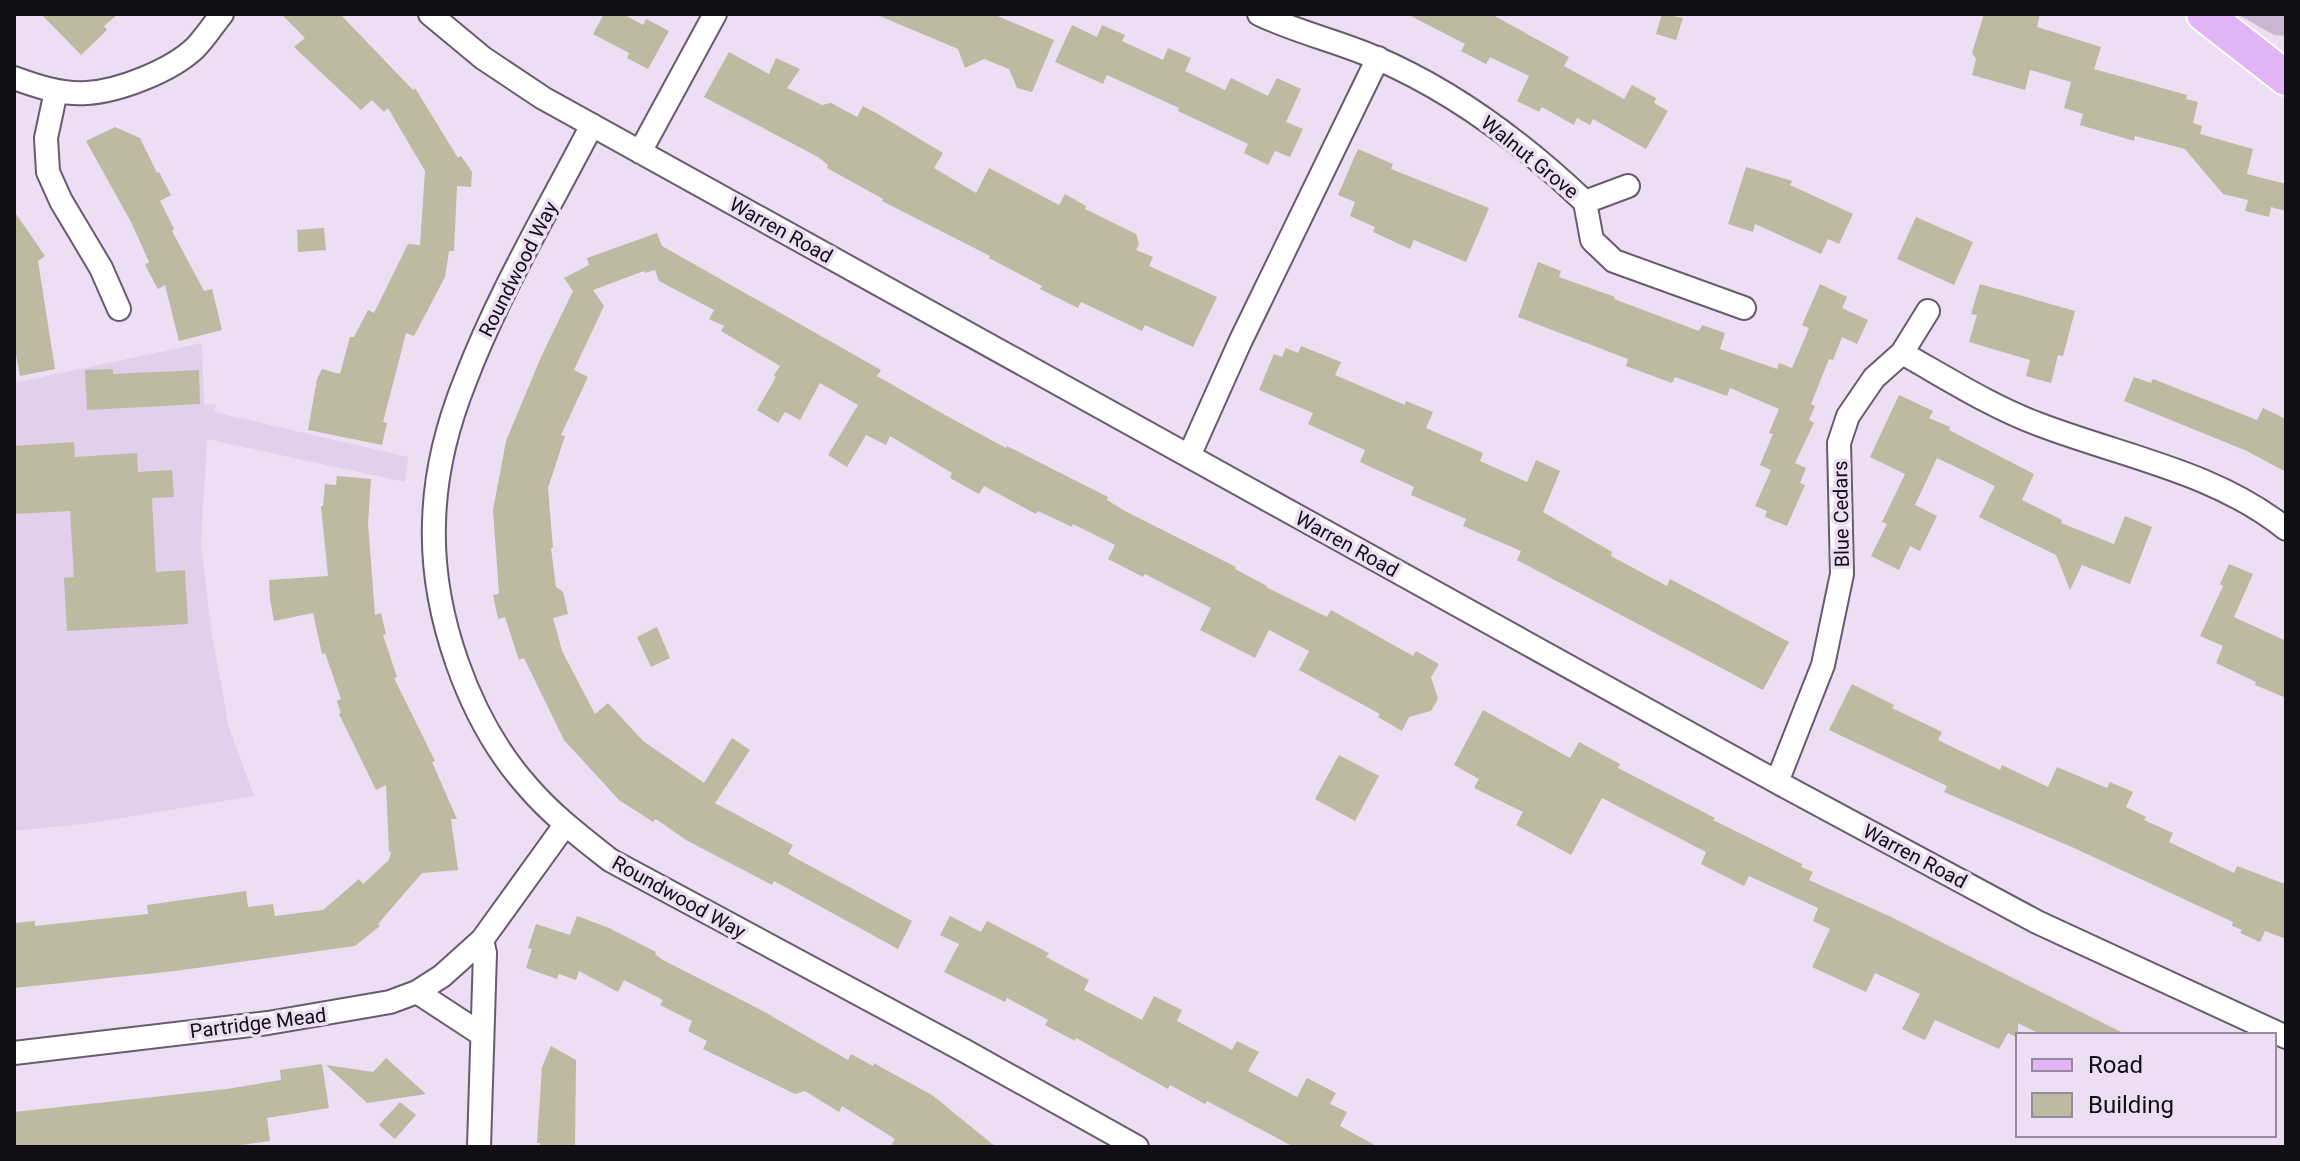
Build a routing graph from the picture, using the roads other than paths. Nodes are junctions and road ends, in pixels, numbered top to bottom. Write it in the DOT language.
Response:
graph roads {
  1 [pos="222,14"];
  2 [pos="430,14"];
  3 [pos="715,14"];
  4 [pos="1259,14"];
  5 [pos="2204,14"];
  6 [pos="1378,58"];
  7 [pos="14,78"];
  8 [pos="2286,78"];
  9 [pos="56,91"];
  10 [pos="592,125"];
  11 [pos="640,152"];
  12 [pos="1628,186"];
  13 [pos="1585,202"];
  14 [pos="1744,308"];
  15 [pos="119,309"];
  16 [pos="1928,311"];
  17 [pos="1902,353"];
  18 [pos="1189,456"];
  19 [pos="2286,529"];
  20 [pos="1777,782"];
  21 [pos="565,825"];
  22 [pos="482,940"];
  23 [pos="417,992"];
  24 [pos="481,1034"];
  25 [pos="2286,1037"];
  26 [pos="14,1053"];
  27 [pos="479,1147"];
  28 [pos="1137,1147"];
  1 -- 9 [label="street"];
  2 -- 10 [label="street, Warren Road"];
  3 -- 11 [label="street"];
  4 -- 6 [label="street, Walnut Grove"];
  5 -- 8 [label="main road"];
  6 -- 13 [label="street, Walnut Grove"];
  6 -- 18 [label="street"];
  7 -- 9 [label="street"];
  9 -- 15 [label="street"];
  10 -- 11 [label="street, Warren Road"];
  10 -- 21 [label="street, Roundwood Way"];
  11 -- 18 [label="street, Warren Road"];
  12 -- 13 [label="street"];
  13 -- 14 [label="street, Walnut Grove"];
  16 -- 17 [label="street, Blue Cedars"];
  17 -- 19 [label="street"];
  17 -- 20 [label="street, Blue Cedars"];
  18 -- 20 [label="street, Warren Road"];
  20 -- 25 [label="street, Warren Road"];
  21 -- 22 [label="street, Partridge Mead"];
  21 -- 28 [label="street, Roundwood Way"];
  22 -- 23 [label="street, Partridge Mead"];
  22 -- 24 [label="street"];
  23 -- 24 [label="street"];
  23 -- 26 [label="street, Partridge Mead"];
  24 -- 27 [label="street"];
}
